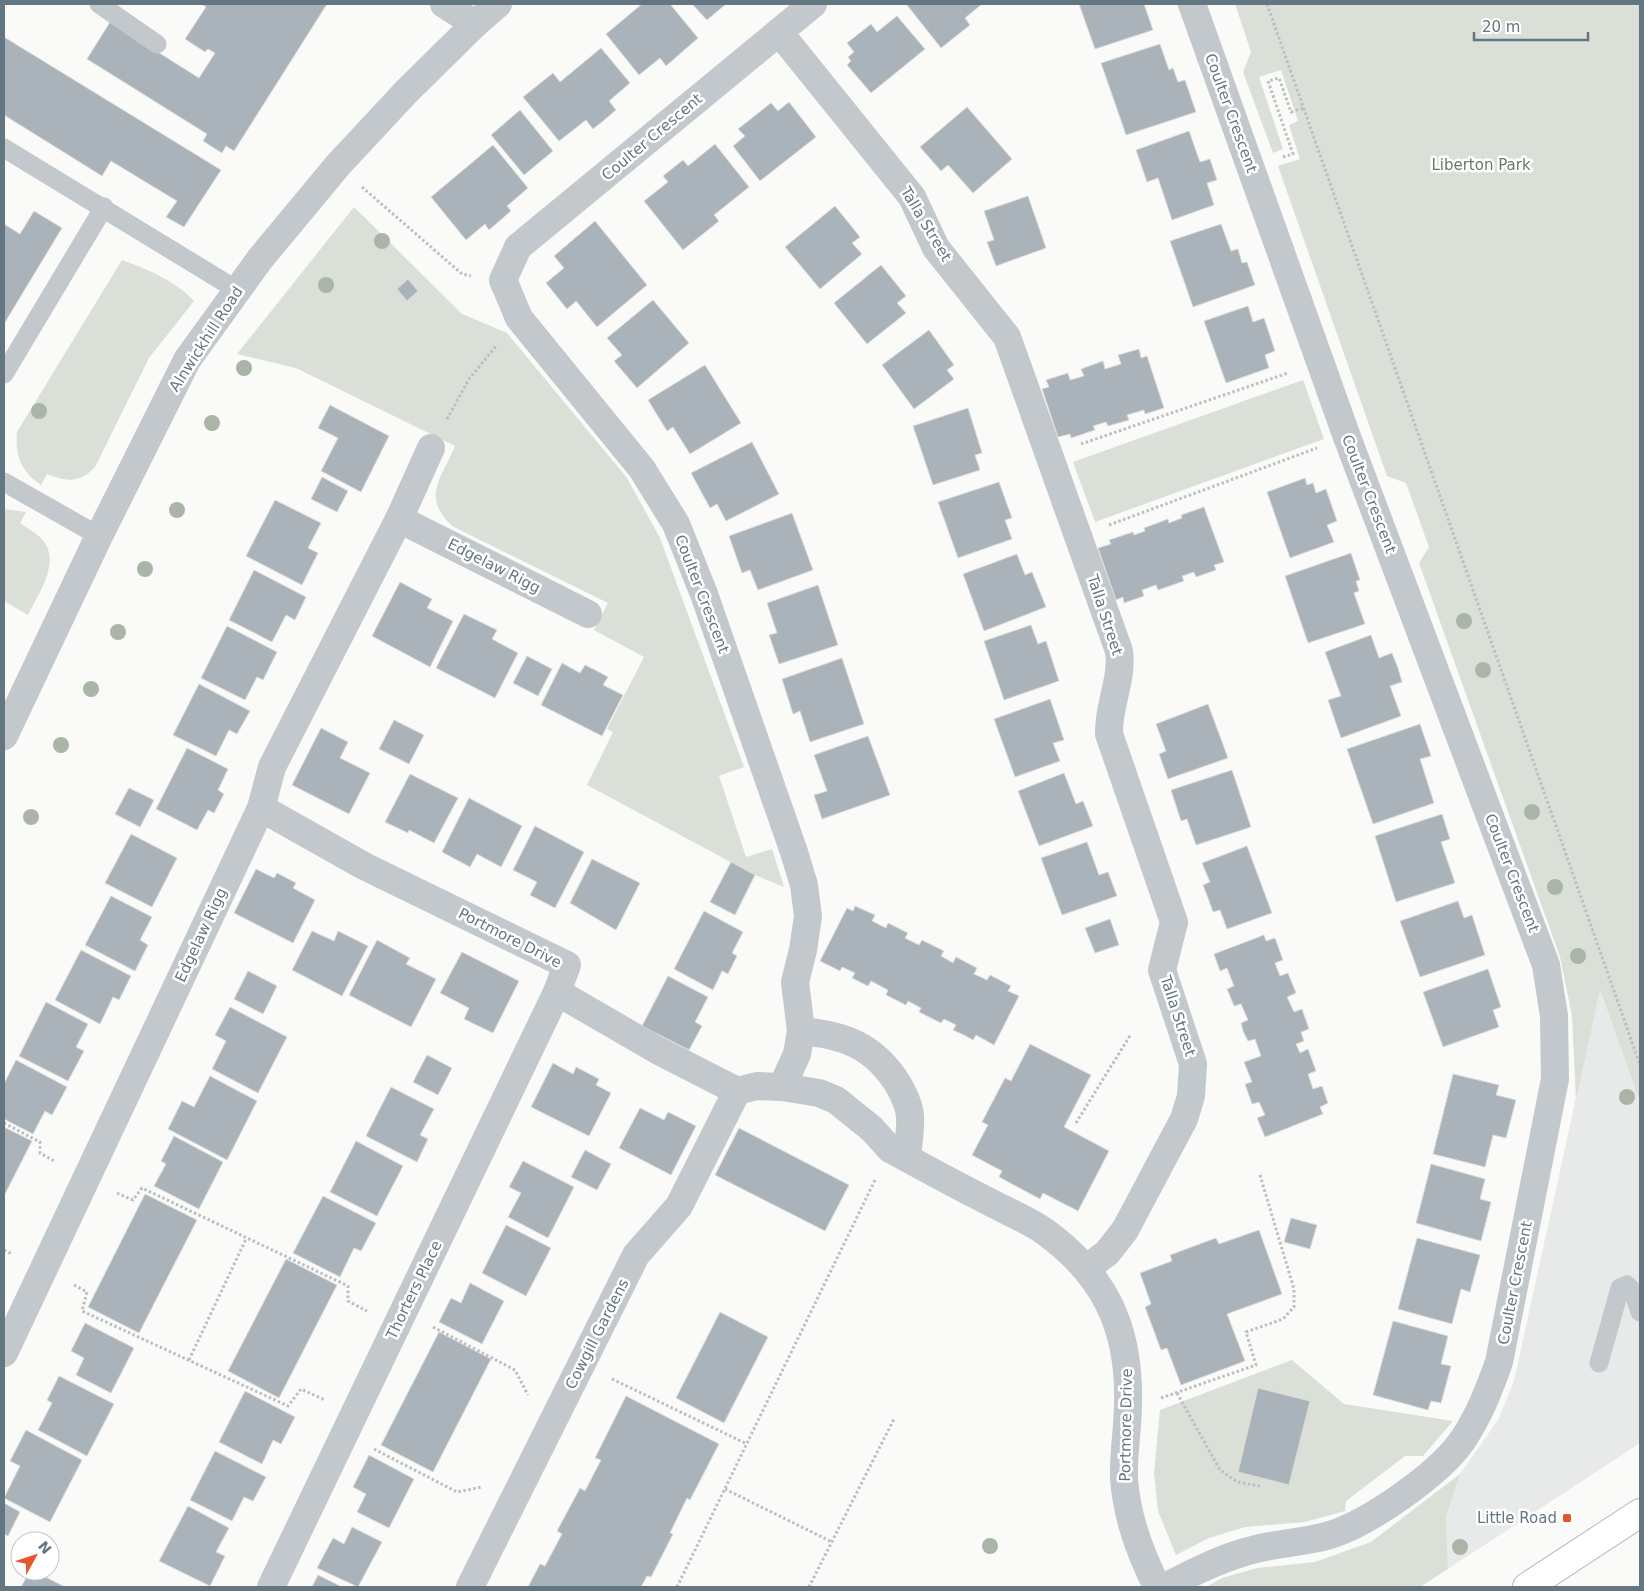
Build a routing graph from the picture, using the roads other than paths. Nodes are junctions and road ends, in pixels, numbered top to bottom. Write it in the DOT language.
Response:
graph roads {
  1 [pos="99,4"];
  2 [pos="444,4"];
  3 [pos="498,4"];
  4 [pos="813,4"];
  5 [pos="1192,4"];
  6 [pos="474,24"];
  7 [pos="779,32"];
  8 [pos="158,44"];
  9 [pos="4,148"];
  10 [pos="104,207"];
  11 [pos="238,290"];
  12 [pos="4,374"];
  13 [pos="432,448"];
  14 [pos="4,482"];
  15 [pos="399,519"];
  16 [pos="99,536"];
  17 [pos="588,614"];
  18 [pos="4,736"];
  19 [pos="261,808"];
  20 [pos="557,992"];
  21 [pos="802,1031"];
  22 [pos="782,1087"];
  23 [pos="737,1091"];
  24 [pos="899,1153"];
  25 [pos="1087,1268"];
  26 [pos="1640,1312"];
  27 [pos="4,1353"];
  28 [pos="1599,1364"];
  29 [pos="1640,1513"];
  30 [pos="271,1587"];
  31 [pos="470,1587"];
  32 [pos="1157,1587"];
  33 [pos="1165,1587"];
  34 [pos="1527,1587"];
  1 -- 8 [label="lane"];
  2 -- 6 [label="street"];
  3 -- 6 [label="street, Alnwickhill Road"];
  4 -- 7 [label="street, Coulter Crescent"];
  5 -- 33 [label="street, Coulter Crescent"];
  6 -- 11 [label="street, Alnwickhill Road"];
  7 -- 21 [label="street, Coulter Crescent"];
  7 -- 25 [label="street, Talla Street"];
  9 -- 10 [label="lane"];
  10 -- 11 [label="lane"];
  10 -- 12 [label="lane"];
  11 -- 16 [label="street, Alnwickhill Road"];
  13 -- 15 [label="street, Edgelaw Rigg"];
  14 -- 16 [label="lane"];
  15 -- 17 [label="street, Edgelaw Rigg"];
  15 -- 19 [label="street, Edgelaw Rigg"];
  16 -- 18 [label="street, Alnwickhill Road"];
  19 -- 20 [label="street, Portmore Drive"];
  19 -- 27 [label="street, Edgelaw Rigg"];
  20 -- 23 [label="street, Portmore Drive"];
  20 -- 30 [label="street, Thorters Place"];
  21 -- 22 [label="street"];
  21 -- 24 [label="street"];
  22 -- 23 [label="street, Portmore Drive"];
  22 -- 24 [label="street, Portmore Drive"];
  23 -- 31 [label="street, Cowgill Gardens"];
  24 -- 25 [label="street, Portmore Drive"];
  25 -- 32 [label="street, Portmore Drive"];
  26 -- 28 [label="lane"];
  29 -- 34 [label="main road"];
}
